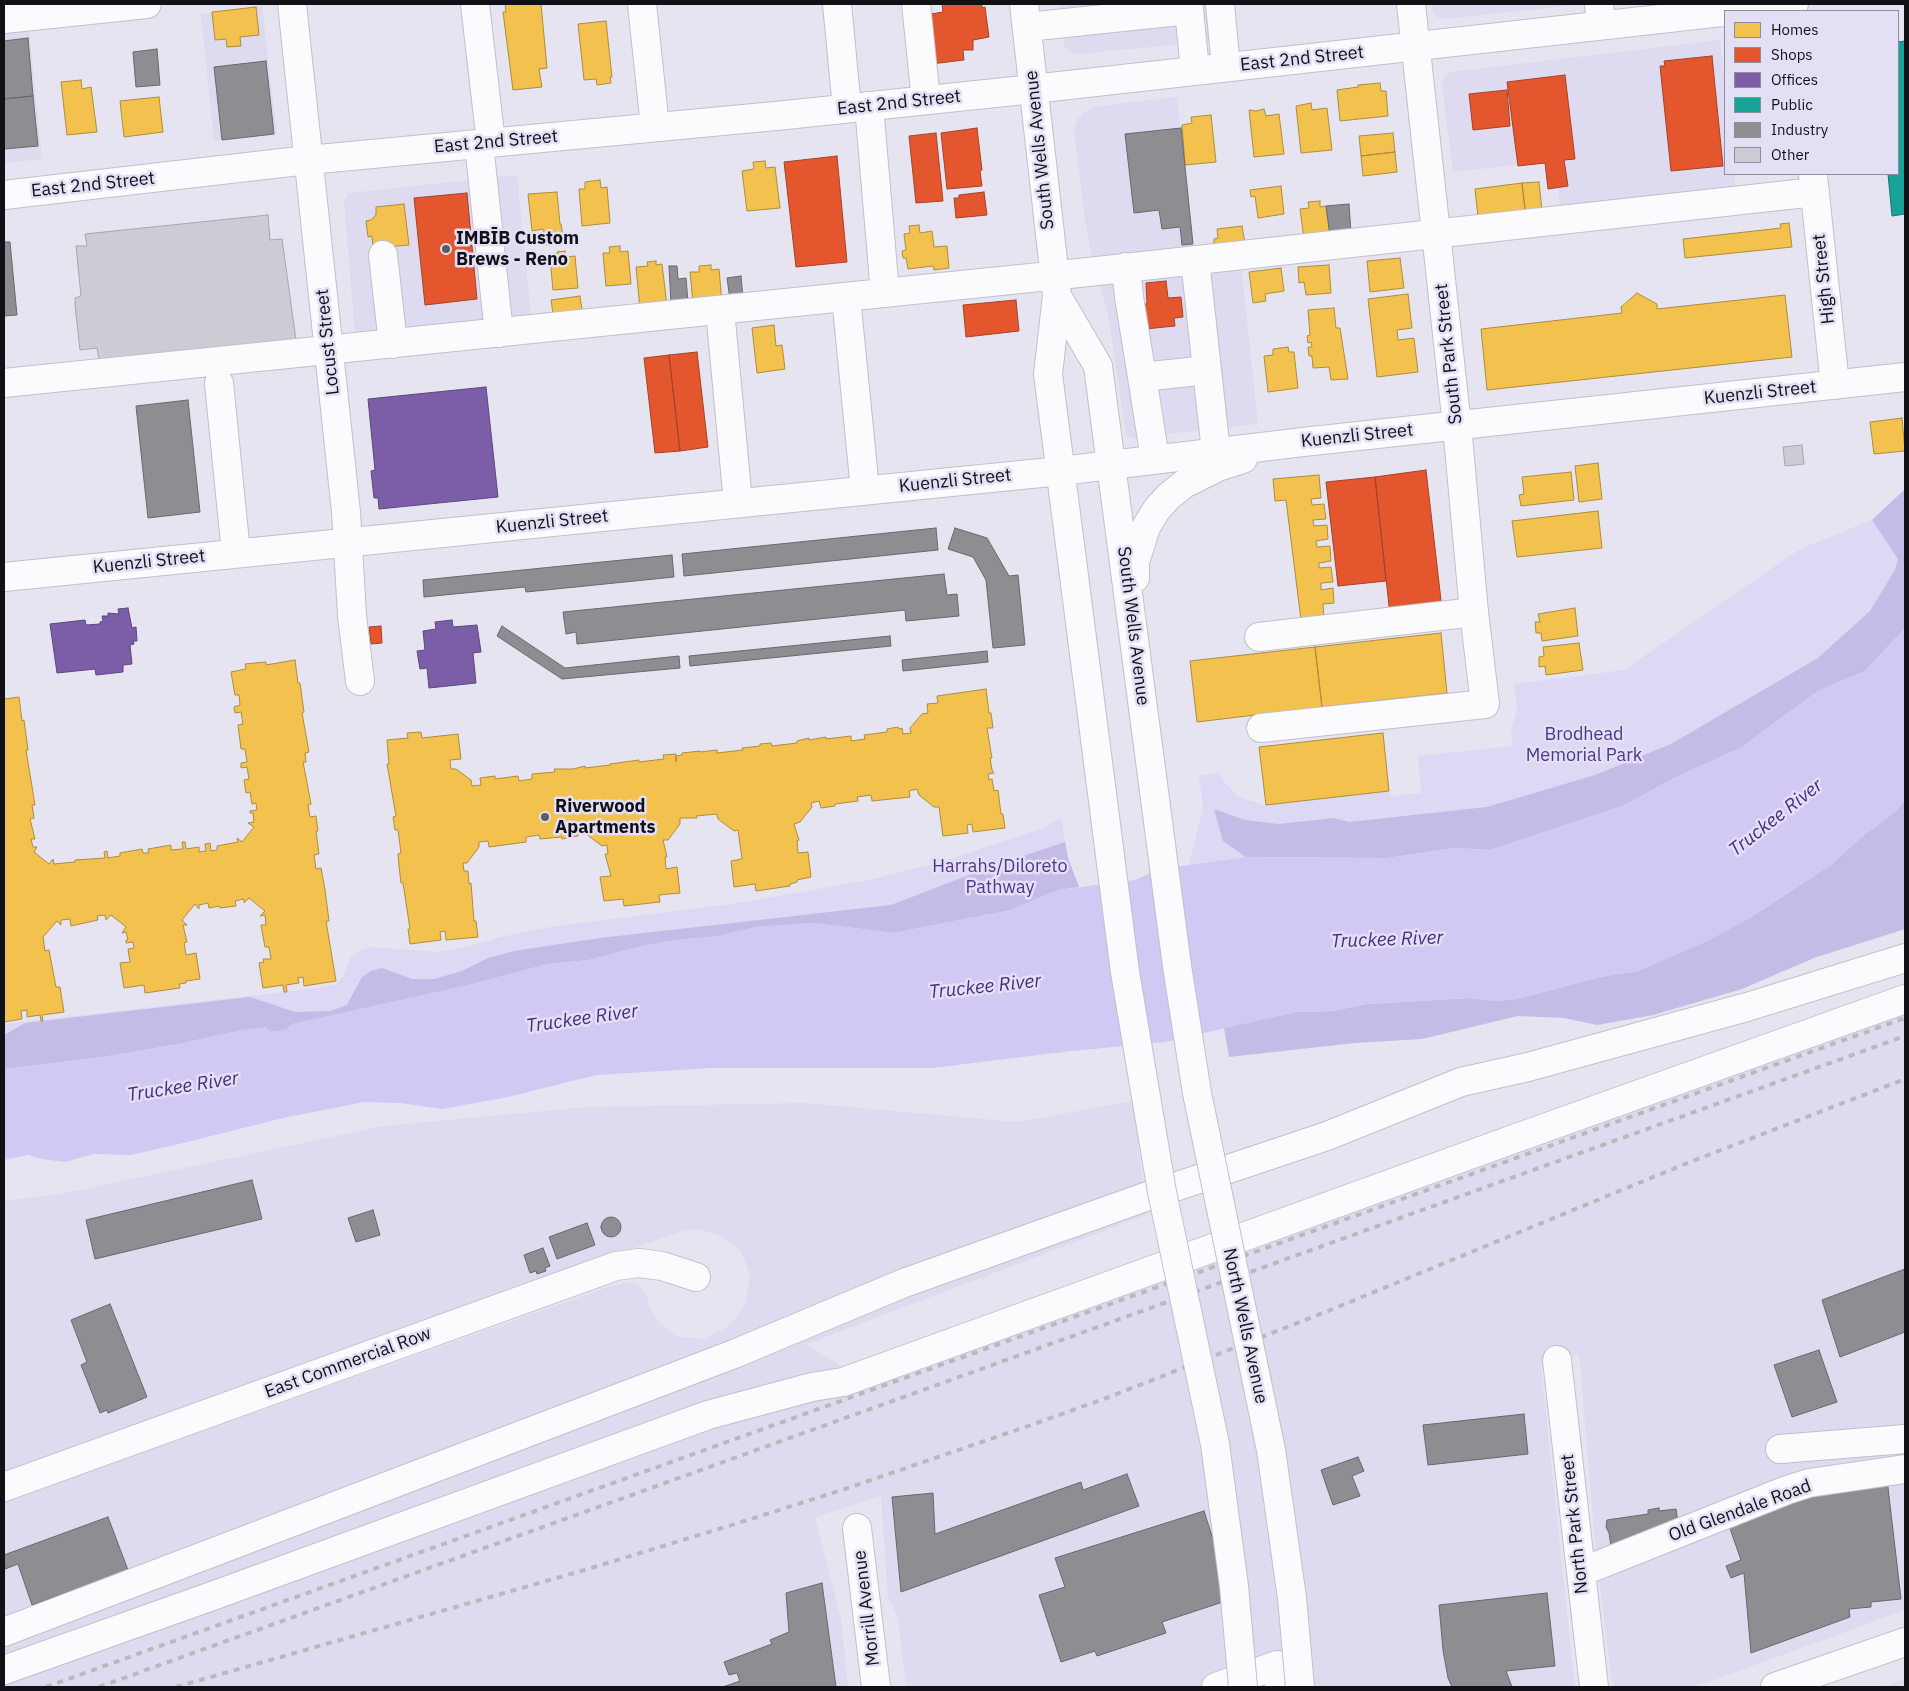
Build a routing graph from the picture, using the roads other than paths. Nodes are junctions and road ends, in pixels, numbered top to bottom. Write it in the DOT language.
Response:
graph roads {
  1 [pos="147,4"];
  2 [pos="292,4"];
  3 [pos="475,4"];
  4 [pos="642,4"];
  5 [pos="837,4"];
  6 [pos="916,4"];
  7 [pos="1220,4"];
  8 [pos="1411,4"];
  9 [pos="1795,4"];
  10 [pos="1600,14"];
  11 [pos="1025,15"];
  12 [pos="4,19"];
  13 [pos="1416,47"];
  14 [pos="1226,67"];
  15 [pos="1194,70"];
  16 [pos="1033,89"];
  17 [pos="926,100"];
  18 [pos="858,107"];
  19 [pos="655,127"];
  20 [pos="485,143"];
  21 [pos="308,160"];
  22 [pos="1814,183"];
  23 [pos="4,195"];
  24 [pos="1436,234"];
  25 [pos="383,255"];
  26 [pos="1195,260"];
  27 [pos="1126,267"];
  28 [pos="1056,286"];
  29 [pos="885,293"];
  30 [pos="846,297"];
  31 [pos="720,310"];
  32 [pos="499,333"];
  33 [pos="393,344"];
  34 [pos="329,351"];
  35 [pos="1207,370"];
  36 [pos="1142,377"];
  37 [pos="1905,377"];
  38 [pos="4,383"];
  39 [pos="219,383"];
  40 [pos="1835,385"];
  41 [pos="1457,426"];
  42 [pos="1288,444"];
  43 [pos="1216,452"];
  44 [pos="1155,459"];
  45 [pos="1112,464"];
  46 [pos="1061,471"];
  47 [pos="864,490"];
  48 [pos="738,503"];
  49 [pos="349,542"];
  50 [pos="236,553"];
  51 [pos="4,577"];
  52 [pos="1474,612"];
  53 [pos="1133,630"];
  54 [pos="1259,637"];
  55 [pos="360,681"];
  56 [pos="1261,728"];
  57 [pos="1905,958"];
  58 [pos="1177,966"];
  59 [pos="1905,999"];
  60 [pos="696,1277"];
  61 [pos="1557,1360"];
  62 [pos="1905,1439"];
  63 [pos="1780,1448"];
  64 [pos="1905,1469"];
  65 [pos="4,1487"];
  66 [pos="857,1528"];
  67 [pos="1581,1572"];
  68 [pos="4,1632"];
  69 [pos="1905,1642"];
  70 [pos="4,1670"];
  71 [pos="1278,1676"];
  72 [pos="876,1687"];
  73 [pos="1216,1687"];
  74 [pos="1243,1687"];
  75 [pos="1300,1687"];
  76 [pos="1594,1687"];
  77 [pos="1775,1687"];
  1 -- 12 [label="main road"];
  2 -- 21 [label="main road, Locust Street"];
  3 -- 20 [label="main road"];
  4 -- 19 [label="main road"];
  5 -- 18 [label="main road"];
  6 -- 17 [label="main road"];
  7 -- 14 [label="main road"];
  8 -- 13 [label="main road, South Park Street"];
  9 -- 10 [label="main road, East 2nd Street"];
  10 -- 13 [label="main road, East 2nd Street"];
  11 -- 15 [label="main road"];
  11 -- 16 [label="main road, South Wells Avenue"];
  13 -- 14 [label="main road, East 2nd Street"];
  13 -- 24 [label="main road, South Park Street"];
  14 -- 15 [label="main road, East 2nd Street"];
  15 -- 16 [label="main road, East 2nd Street"];
  16 -- 17 [label="main road, East 2nd Street"];
  16 -- 28 [label="main road, South Wells Avenue"];
  17 -- 18 [label="main road, East 2nd Street"];
  18 -- 19 [label="main road, East 2nd Street"];
  18 -- 29 [label="main road"];
  19 -- 20 [label="main road, East 2nd Street"];
  20 -- 21 [label="main road, East 2nd Street"];
  20 -- 32 [label="main road"];
  21 -- 23 [label="main road, East 2nd Street"];
  21 -- 34 [label="main road, Locust Street"];
  22 -- 24 [label="main road"];
  22 -- 40 [label="main road, High Street"];
  24 -- 26 [label="main road"];
  24 -- 41 [label="main road, South Park Street"];
  25 -- 33 [label="main road"];
  26 -- 27 [label="main road"];
  26 -- 35 [label="main road"];
  27 -- 28 [label="main road"];
  27 -- 36 [label="main road"];
  28 -- 29 [label="main road"];
  28 -- 45 [label="main road, South Wells Avenue"];
  28 -- 46 [label="main road, South Wells Avenue"];
  29 -- 30 [label="main road"];
  30 -- 31 [label="main road"];
  30 -- 47 [label="main road"];
  31 -- 32 [label="main road"];
  31 -- 48 [label="main road"];
  32 -- 33 [label="main road"];
  33 -- 34 [label="main road"];
  34 -- 38 [label="main road"];
  34 -- 49 [label="main road, Locust Street"];
  35 -- 36 [label="main road"];
  35 -- 43 [label="main road"];
  36 -- 44 [label="main road"];
  37 -- 40 [label="main road, Kuenzli Street"];
  39 -- 50 [label="main road"];
  40 -- 41 [label="main road, Kuenzli Street"];
  41 -- 42 [label="main road, Kuenzli Street"];
  41 -- 52 [label="main road, South Park Street"];
  42 -- 43 [label="main road, Kuenzli Street"];
  42 -- 53 [label="main road"];
  43 -- 44 [label="main road, Kuenzli Street"];
  44 -- 45 [label="main road, Kuenzli Street"];
  45 -- 46 [label="main road, Kuenzli Street"];
  45 -- 53 [label="main road, South Wells Avenue"];
  46 -- 47 [label="main road, Kuenzli Street"];
  46 -- 74 [label="main road, South Wells Avenue, bridge"];
  47 -- 48 [label="main road, Kuenzli Street"];
  48 -- 49 [label="main road, Kuenzli Street"];
  49 -- 50 [label="main road, Kuenzli Street"];
  49 -- 55 [label="main road, Locust Street"];
  50 -- 51 [label="main road, Kuenzli Street"];
  52 -- 54 [label="main road"];
  52 -- 56 [label="main road, South Park Street"];
  53 -- 58 [label="main road, South Wells Avenue"];
  57 -- 68 [label="main road"];
  58 -- 75 [label="main road, North Wells Avenue, bridge"];
  59 -- 70 [label="main road"];
  60 -- 65 [label="main road, East Commercial Row"];
  61 -- 67 [label="main road, North Park Street"];
  62 -- 63 [label="main road"];
  64 -- 67 [label="main road, Old Glendale Road"];
  66 -- 72 [label="main road, Morrill Avenue"];
  67 -- 76 [label="main road, North Park Street"];
  69 -- 77 [label="main road"];
  71 -- 73 [label="main road"];
}
